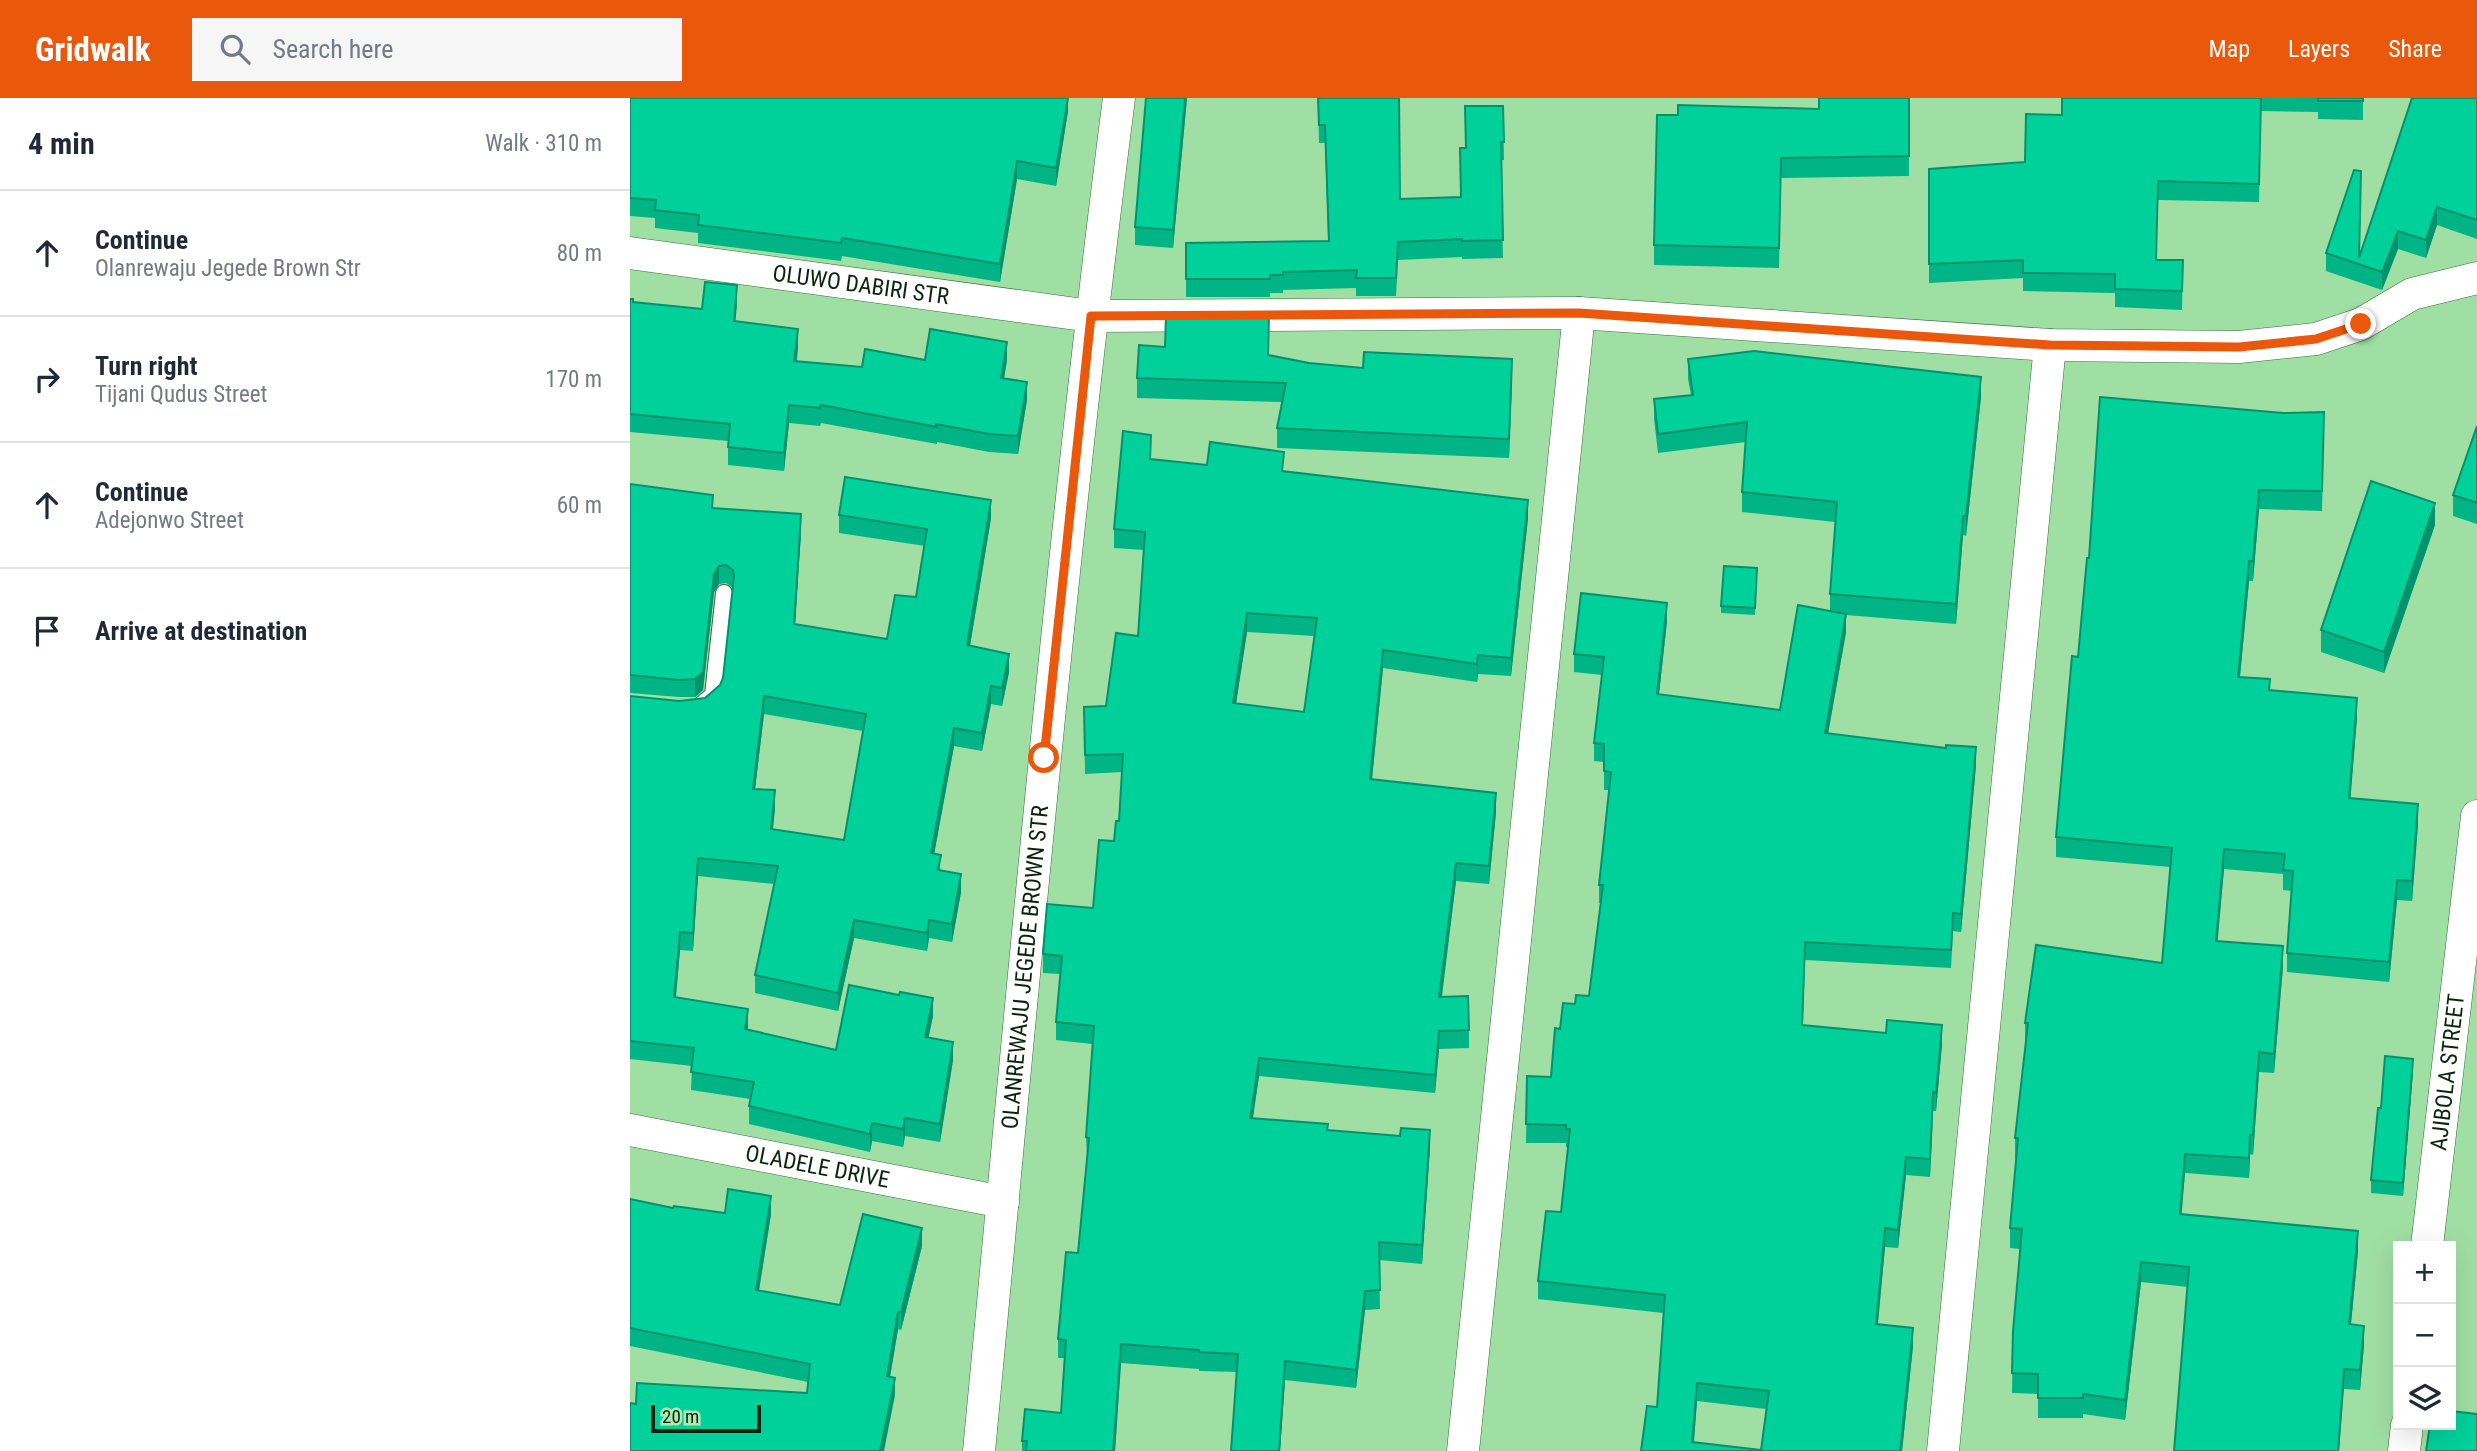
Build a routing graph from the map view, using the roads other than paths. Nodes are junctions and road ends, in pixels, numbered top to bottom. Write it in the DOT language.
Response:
graph roads {
  1 [pos="1119,98"];
  2 [pos="630,253"];
  3 [pos="2477,278"];
  4 [pos="1579,313"];
  5 [pos="1091,316"];
  6 [pos="2050,345"];
  7 [pos="724,593"];
  8 [pos="689,708"];
  9 [pos="2477,816"];
  10 [pos="630,1130"];
  11 [pos="1003,1202"];
  12 [pos="2428,1241"];
  13 [pos="2406,1430"];
  14 [pos="979,1451"];
  15 [pos="1463,1451"];
  16 [pos="1943,1451"];
  17 [pos="2404,1451"];
  1 -- 5 [label="street, OLANREWAJU JEGEDE BROWN STR"];
  2 -- 5 [label="street, OLUWO DABIRI STR"];
  3 -- 6 [label="street, OLUWO DABIRI STR"];
  4 -- 5 [label="street, OLUWO DABIRI STR"];
  4 -- 6 [label="street, OLUWO DABIRI STR"];
  4 -- 15 [label="street"];
  5 -- 11 [label="street, OLANREWAJU JEGEDE BROWN STR"];
  6 -- 16 [label="street"];
  7 -- 8 [label="lane"];
  9 -- 12 [label="street, AJIBOLA STREET"];
  10 -- 11 [label="street, OLADELE DRIVE"];
  11 -- 14 [label="street, OLANREWAJU JEGEDE BROWN STR"];
  13 -- 17 [label="street"];
}
